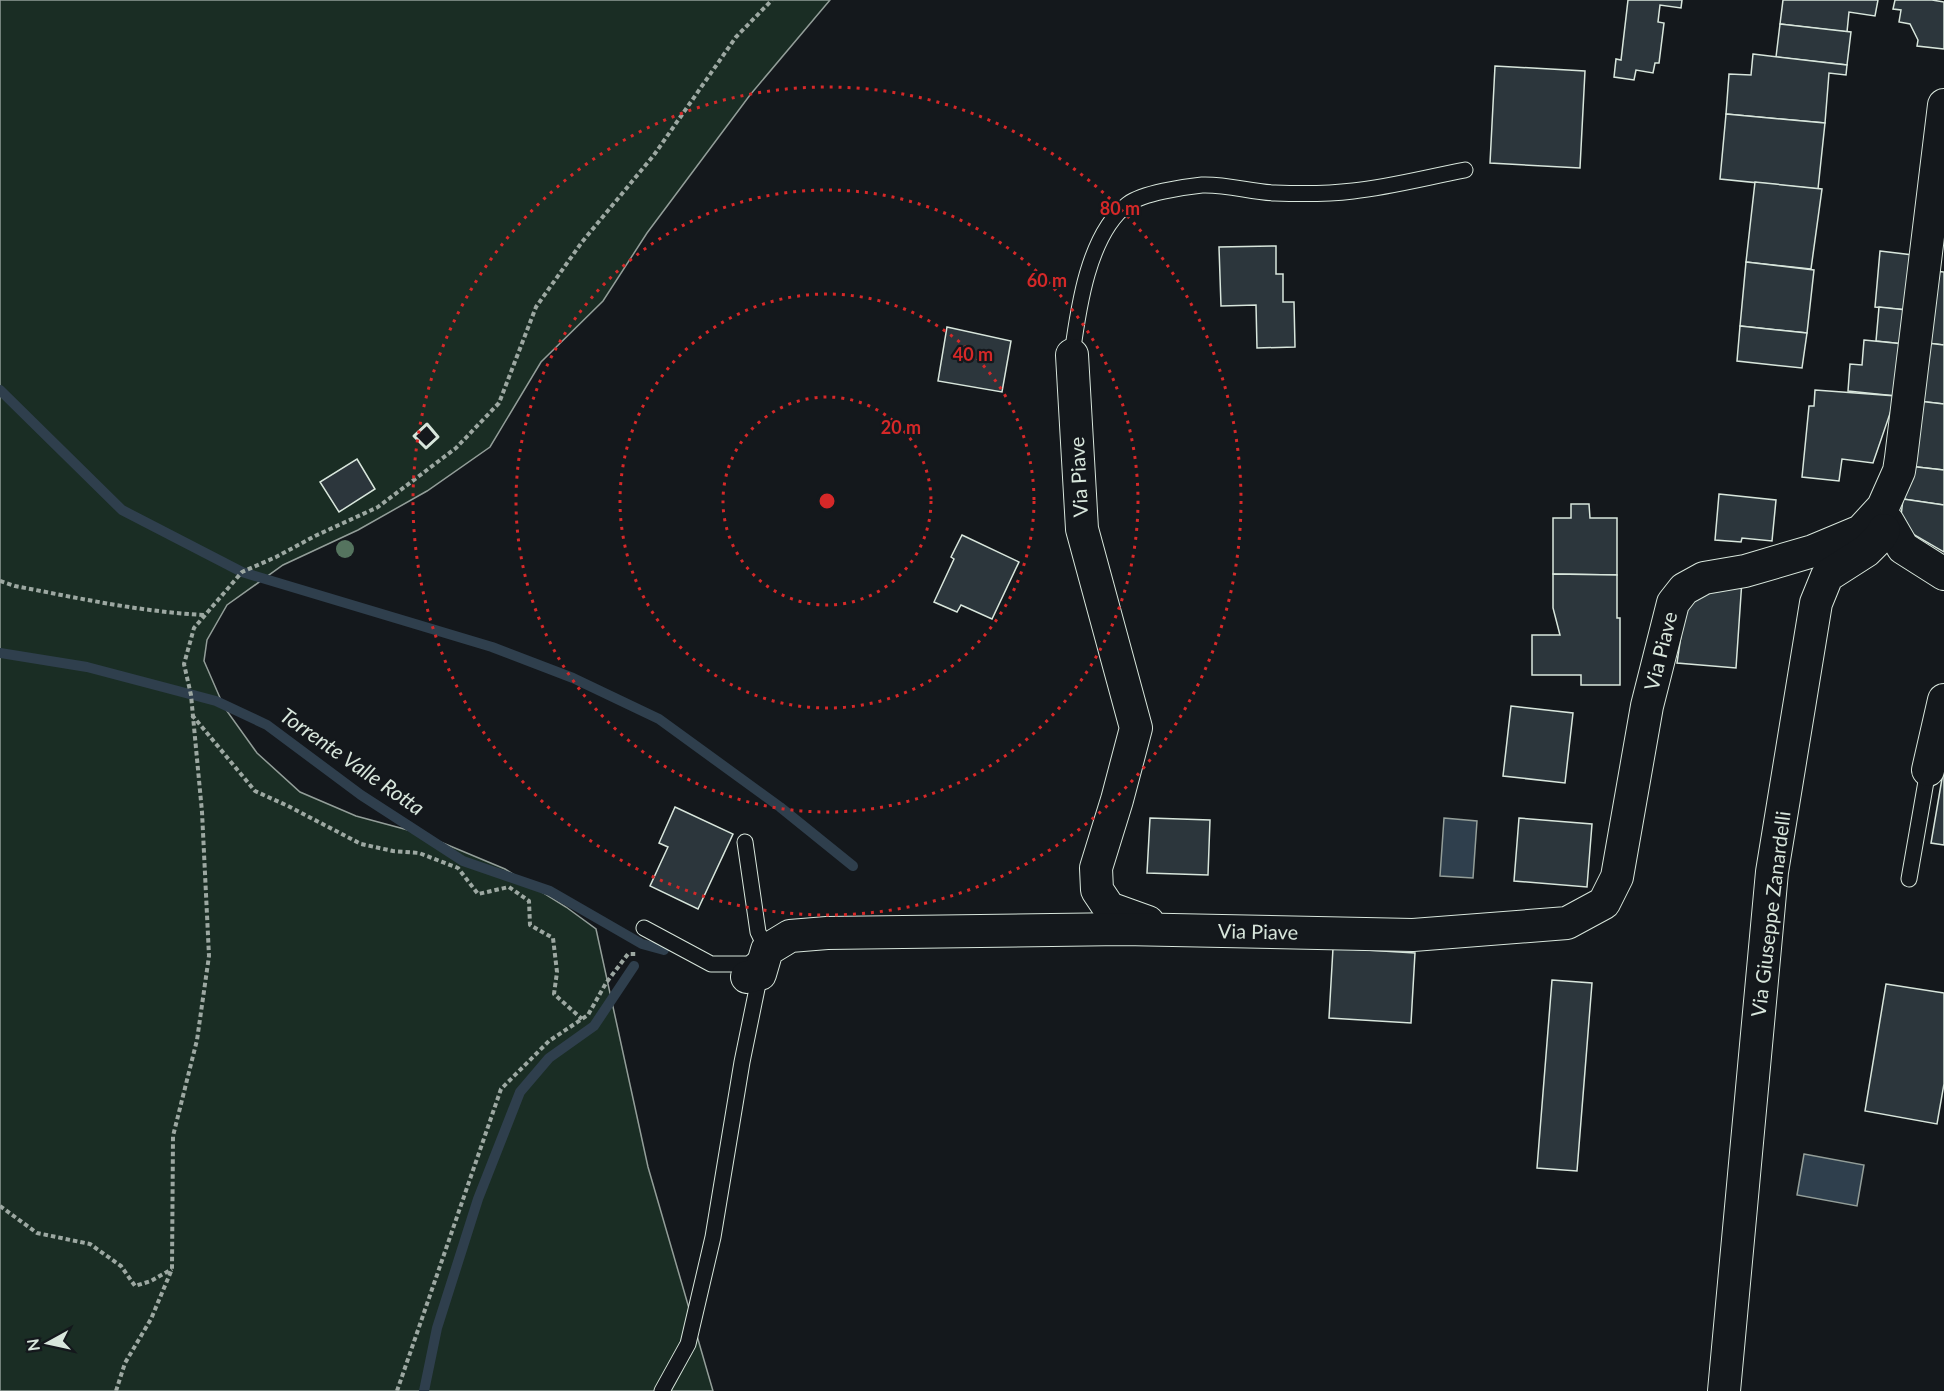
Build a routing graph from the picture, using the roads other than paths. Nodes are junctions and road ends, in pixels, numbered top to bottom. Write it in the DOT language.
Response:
graph roads {
  1 [pos="1944,112"];
  2 [pos="1465,170"];
  3 [pos="1939,207"];
  4 [pos="1072,355"];
  5 [pos="1899,471"];
  6 [pos="1888,522"];
  7 [pos="1944,574"];
  8 [pos="1944,700"];
  9 [pos="1928,770"];
  10 [pos="745,842"];
  11 [pos="1909,879"];
  12 [pos="644,928"];
  13 [pos="1175,931"];
  14 [pos="758,967"];
  15 [pos="662,1391"];
  16 [pos="1725,1391"];
  1 -- 3 [label="street, Via Piave"];
  2 -- 4 [label="lane"];
  3 -- 5 [label="street, Via Piave"];
  4 -- 13 [label="street, Via Piave"];
  5 -- 6 [label="street, Via Giuseppe Zanardelli"];
  5 -- 13 [label="street, Via Piave"];
  6 -- 7 [label="street"];
  6 -- 16 [label="street, Via Giuseppe Zanardelli"];
  8 -- 9 [label="street"];
  9 -- 11 [label="lane"];
  10 -- 14 [label="lane"];
  12 -- 14 [label="lane"];
  13 -- 14 [label="street, Via Piave"];
  14 -- 15 [label="lane"];
}
